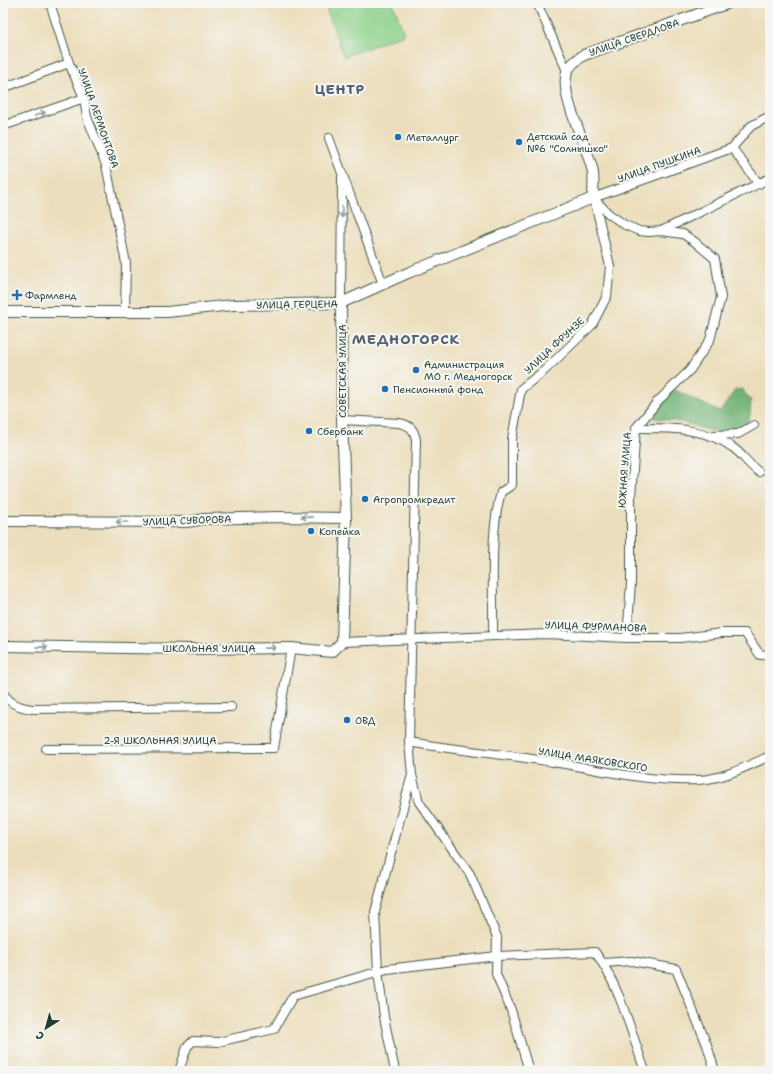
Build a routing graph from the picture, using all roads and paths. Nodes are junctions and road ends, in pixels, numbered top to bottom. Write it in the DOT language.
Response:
graph roads {
  1 [pos="50,3"];
  2 [pos="538,3"];
  3 [pos="729,3"];
  4 [pos="69,63"];
  5 [pos="568,71"];
  6 [pos="3,88"];
  7 [pos="84,98"];
  8 [pos="770,116"];
  9 [pos="3,126"];
  10 [pos="329,138"];
  11 [pos="732,148"];
  12 [pos="342,173"];
  13 [pos="770,178"];
  14 [pos="759,184"];
  15 [pos="593,198"];
  16 [pos="661,230"];
  17 [pos="383,284"];
  18 [pos="341,303"];
  19 [pos="3,312"];
  20 [pos="125,312"];
  21 [pos="342,420"];
  22 [pos="754,425"];
  23 [pos="636,428"];
  24 [pos="714,435"];
  25 [pos="759,472"];
  26 [pos="346,518"];
  27 [pos="3,522"];
  28 [pos="493,636"];
  29 [pos="627,638"];
  30 [pos="410,640"];
  31 [pos="342,642"];
  32 [pos="3,646"];
  33 [pos="290,648"];
  34 [pos="770,654"];
  35 [pos="3,692"];
  36 [pos="231,707"];
  37 [pos="409,742"];
  38 [pos="46,749"];
  39 [pos="770,756"];
  40 [pos="412,775"];
  41 [pos="497,956"];
  42 [pos="603,963"];
  43 [pos="379,968"];
  44 [pos="179,1071"];
  45 [pos="396,1071"];
  46 [pos="529,1071"];
  47 [pos="645,1071"];
  48 [pos="715,1071"];
  1 -- 4 [label="street, УЛИЦА ЛЕРМОНТОВА"];
  2 -- 5 [label="street"];
  3 -- 5 [label="street, УЛИЦА СВЕРДЛОВА"];
  4 -- 6 [label="street"];
  4 -- 7 [label="street, УЛИЦА ЛЕРМОНТОВА"];
  5 -- 15 [label="street"];
  9 -- 7 [label="street, one-way"];
  7 -- 20 [label="street, УЛИЦА ЛЕРМОНТОВА"];
  8 -- 11 [label="street, УЛИЦА ПУШКИНА"];
  10 -- 12 [label="street, СОВЕТСКАЯ УЛИЦА"];
  11 -- 14 [label="street"];
  11 -- 15 [label="street, УЛИЦА ПУШКИНА"];
  12 -- 17 [label="street, СОВЕТСКАЯ УЛИЦА"];
  12 -- 18 [label="street, СОВЕТСКАЯ УЛИЦА, one-way"];
  13 -- 14 [label="street"];
  14 -- 16 [label="street"];
  15 -- 16 [label="street, ЮЖНАЯ УЛИЦА"];
  15 -- 17 [label="street, УЛИЦА ГЕРЦЕНА"];
  15 -- 28 [label="street, УЛИЦА ФРУНЗЕ"];
  16 -- 23 [label="street, ЮЖНАЯ УЛИЦА"];
  17 -- 18 [label="street, УЛИЦА ГЕРЦЕНА"];
  18 -- 20 [label="street, УЛИЦА ГЕРЦЕНА"];
  18 -- 21 [label="street, СОВЕТСКАЯ УЛИЦА"];
  19 -- 20 [label="street, УЛИЦА ГЕРЦЕНА"];
  21 -- 26 [label="street, СОВЕТСКАЯ УЛИЦА"];
  21 -- 30 [label="street"];
  22 -- 24 [label="street"];
  23 -- 24 [label="street"];
  23 -- 29 [label="street, ЮЖНАЯ УЛИЦА"];
  24 -- 25 [label="street"];
  26 -- 27 [label="street, УЛИЦА СУВОРОВА, one-way"];
  26 -- 31 [label="street, СОВЕТСКАЯ УЛИЦА"];
  28 -- 29 [label="street, УЛИЦА ФУРМАНОВА"];
  28 -- 30 [label="street, УЛИЦА ФУРМАНОВА"];
  29 -- 34 [label="street, УЛИЦА ФУРМАНОВА"];
  30 -- 31 [label="street, ШКОЛЬНАЯ УЛИЦА"];
  30 -- 37 [label="street"];
  31 -- 33 [label="street, ШКОЛЬНАЯ УЛИЦА"];
  32 -- 33 [label="street, ШКОЛЬНАЯ УЛИЦА, one-way"];
  33 -- 38 [label="street, 2-Я ШКОЛЬНАЯ УЛИЦА"];
  35 -- 36 [label="street"];
  37 -- 39 [label="street, УЛИЦА МАЯКОВСКОГО"];
  37 -- 40 [label="street"];
  40 -- 41 [label="street"];
  40 -- 43 [label="street"];
  41 -- 42 [label="street"];
  41 -- 43 [label="street"];
  41 -- 46 [label="street"];
  42 -- 47 [label="street"];
  42 -- 48 [label="street"];
  43 -- 44 [label="street"];
  43 -- 45 [label="street"];
}
